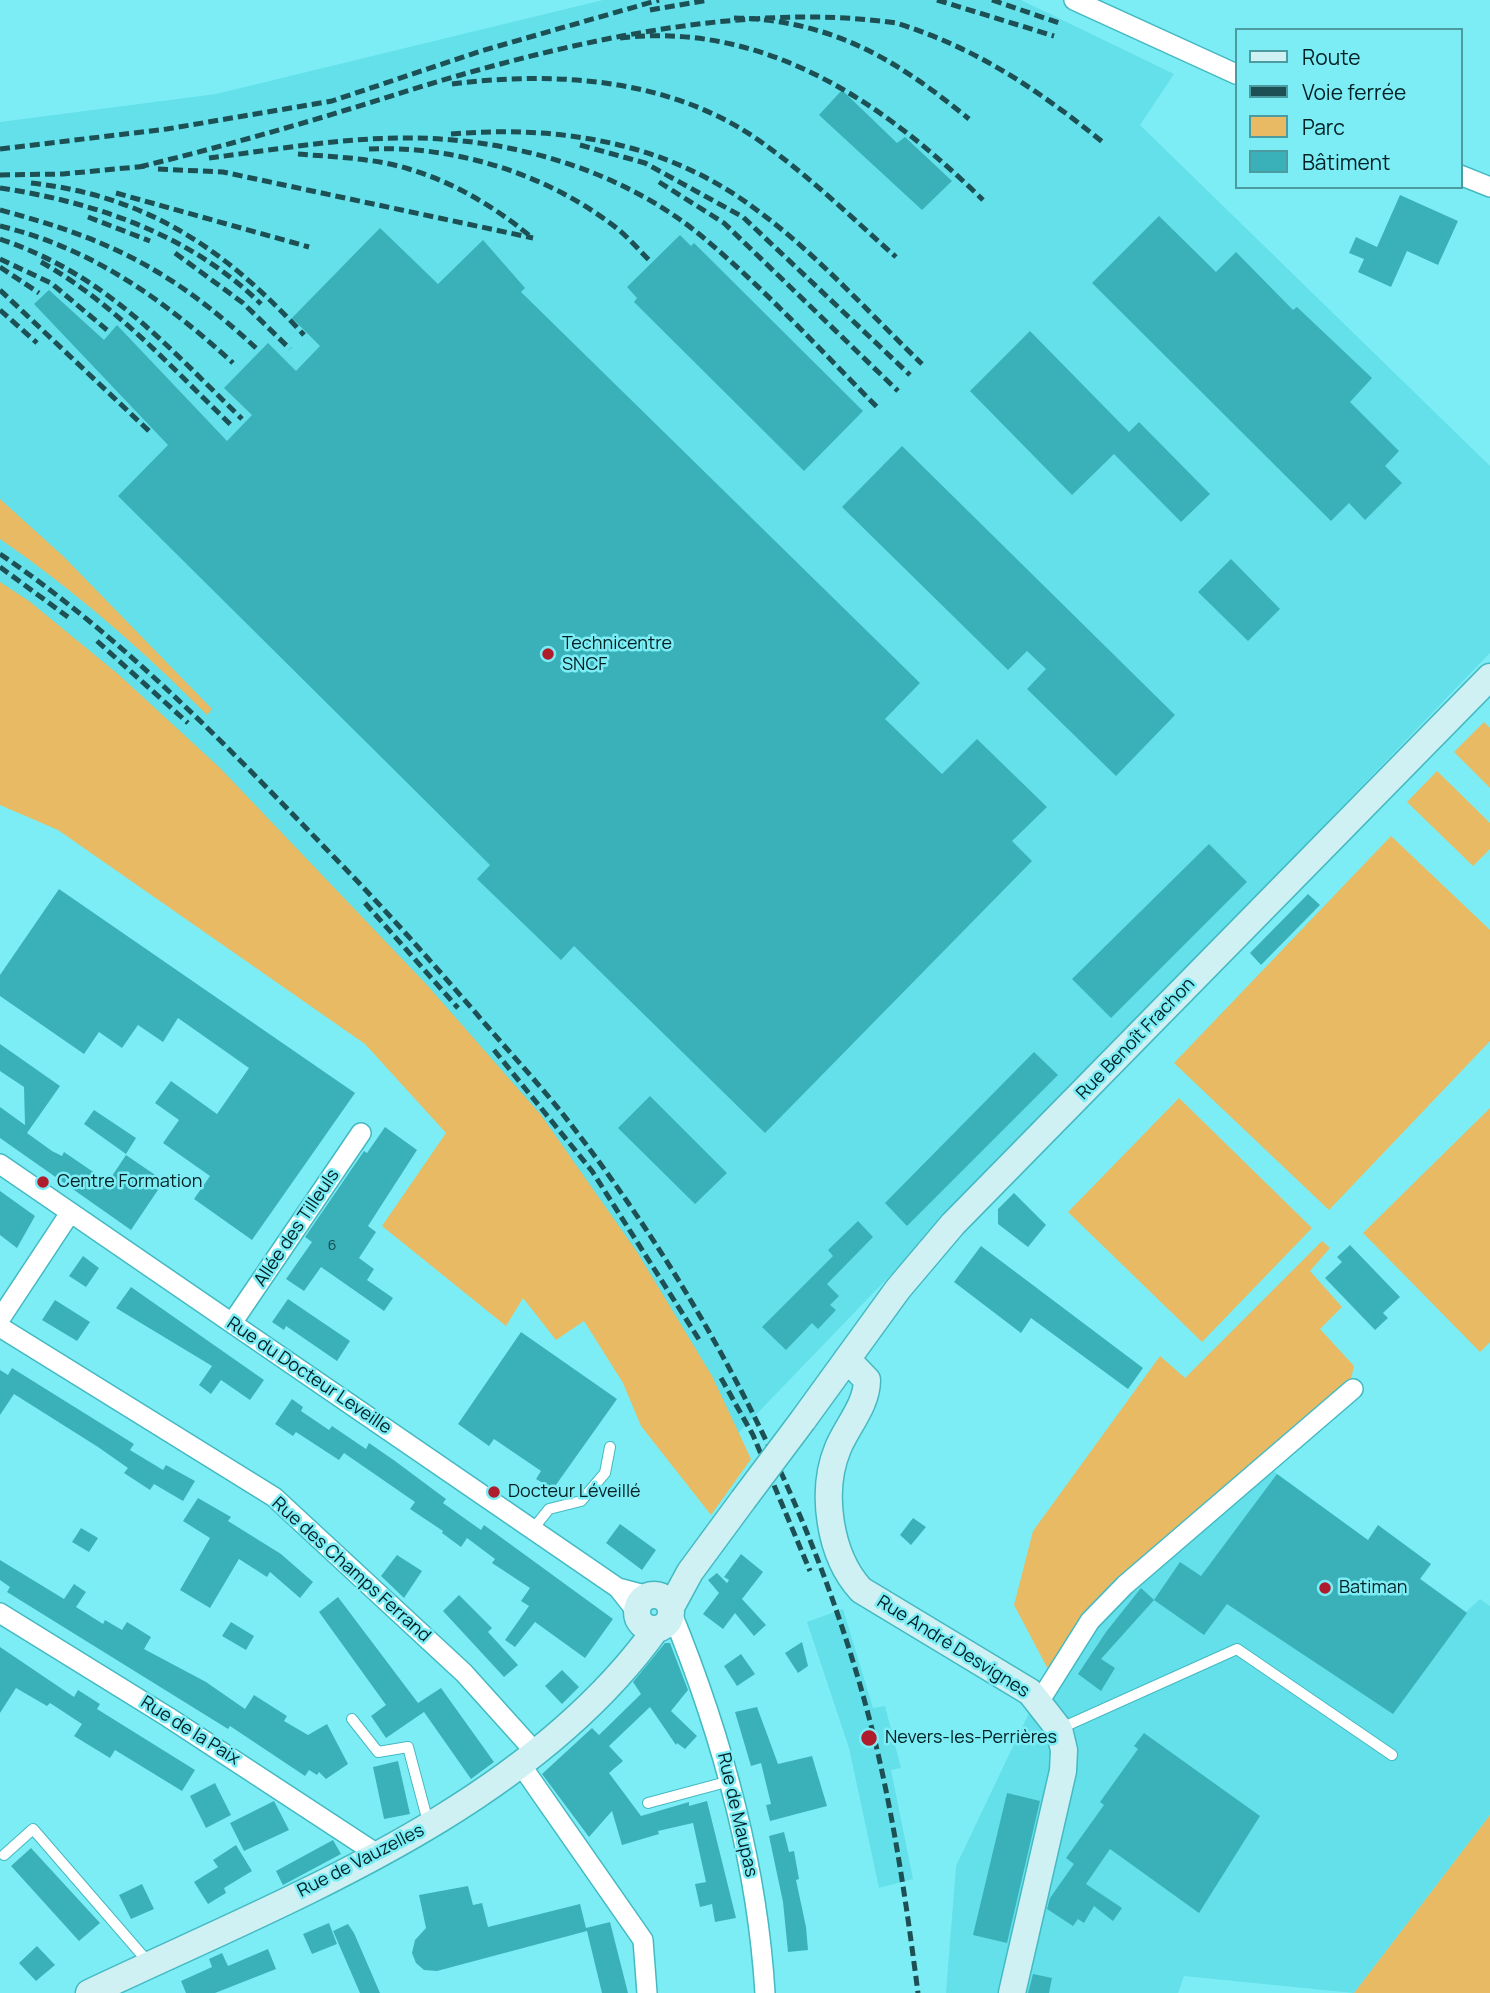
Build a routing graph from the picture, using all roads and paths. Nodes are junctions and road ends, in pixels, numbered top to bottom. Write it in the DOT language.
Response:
graph roads {
  1 [pos="1074,0"];
  2 [pos="1234,73"];
  3 [pos="1462,177"];
  4 [pos="1490,187"];
  5 [pos="1490,677"];
  6 [pos="361,1133"];
  7 [pos="0,1164"];
  8 [pos="70,1213"];
  9 [pos="232,1324"];
  10 [pos="0,1326"];
  11 [pos="847,1359"];
  12 [pos="1353,1389"];
  13 [pos="610,1447"];
  14 [pos="533,1529"];
  15 [pos="656,1612"];
  16 [pos="0,1613"];
  17 [pos="1039,1702"];
  18 [pos="352,1720"];
  19 [pos="1059,1729"];
  20 [pos="1392,1755"];
  21 [pos="528,1759"];
  22 [pos="730,1781"];
  23 [pos="648,1803"];
  24 [pos="429,1825"];
  25 [pos="4,1854"];
  26 [pos="377,1854"];
  27 [pos="150,1965"];
  28 [pos="89,1993"];
  29 [pos="647,1993"];
  30 [pos="765,1993"];
  31 [pos="1012,1993"];
  1 -- 2 [label="street"];
  3 -- 4 [label="street"];
  5 -- 11 [label="main road, Rue Benoît Frachon"];
  6 -- 9 [label="street, Allée des Tilleuls"];
  7 -- 8 [label="street, Rue du Docteur Leveille"];
  8 -- 9 [label="street, Rue du Docteur Leveille"];
  8 -- 10 [label="street"];
  9 -- 14 [label="street, Rue du Docteur Leveille"];
  10 -- 21 [label="street, Rue des Champs Ferrand"];
  11 -- 15 [label="main road, Rue Benoît Frachon, bridge"];
  11 -- 17 [label="main road, Rue André Desvignes"];
  12 -- 17 [label="street"];
  13 -- 14 [label="lane"];
  14 -- 15 [label="street, Rue du Docteur Leveille"];
  15 -- 21 [label="main road, Rue de Vauzelles"];
  15 -- 22 [label="street, Rue de Maupas"];
  16 -- 26 [label="street, Rue de la Paix"];
  17 -- 19 [label="main road, Rue André Desvignes"];
  18 -- 24 [label="lane"];
  19 -- 20 [label="lane"];
  19 -- 31 [label="main road, Rue André Desvignes"];
  21 -- 24 [label="main road, Rue de Vauzelles"];
  21 -- 29 [label="street, Rue des Champs Ferrand"];
  22 -- 23 [label="lane"];
  22 -- 30 [label="street, Rue de Maupas"];
  24 -- 26 [label="main road, Rue de Vauzelles"];
  25 -- 27 [label="lane"];
  26 -- 27 [label="main road, Rue de Vauzelles"];
  27 -- 28 [label="main road, Rue de Vauzelles"];
}
